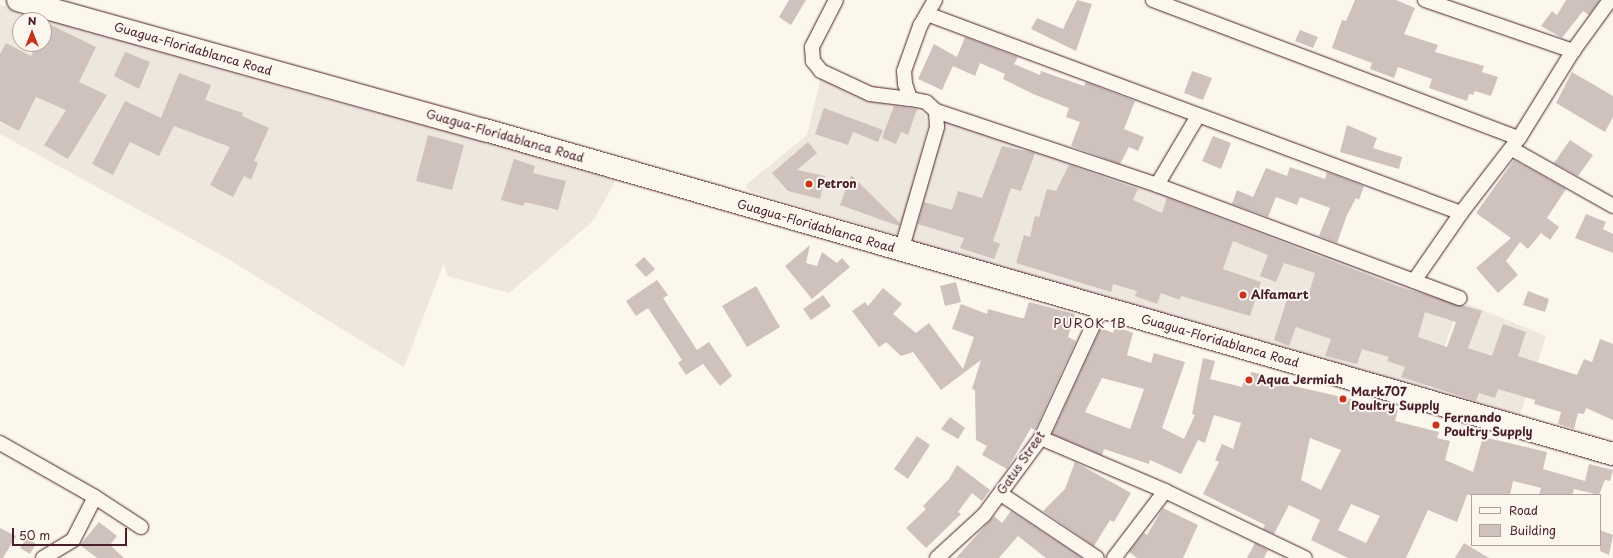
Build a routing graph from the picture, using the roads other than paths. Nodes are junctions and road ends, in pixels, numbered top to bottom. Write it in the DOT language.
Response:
graph roads {
  1 [pos="18,0"];
  2 [pos="836,0"];
  3 [pos="934,0"];
  4 [pos="1153,0"];
  5 [pos="1425,0"];
  6 [pos="1610,0"];
  7 [pos="927,14"];
  8 [pos="1573,51"];
  9 [pos="910,99"];
  10 [pos="936,111"];
  11 [pos="1198,116"];
  12 [pos="1516,143"];
  13 [pos="1157,185"];
  14 [pos="1613,206"];
  15 [pos="1461,213"];
  16 [pos="901,251"];
  17 [pos="1414,281"];
  18 [pos="1460,298"];
  19 [pos="1101,308"];
  20 [pos="1041,438"];
  21 [pos="0,443"];
  22 [pos="1613,454"];
  23 [pos="1165,491"];
  24 [pos="1000,494"];
  25 [pos="96,497"];
  26 [pos="141,527"];
  27 [pos="43,558"];
  28 [pos="937,558"];
  29 [pos="1097,558"];
  30 [pos="1114,558"];
  31 [pos="1305,558"];
  1 -- 16 [label="main road, Guagua-Floridablanca Road"];
  2 -- 9 [label="street"];
  3 -- 7 [label="street"];
  4 -- 12 [label="street"];
  5 -- 8 [label="street"];
  6 -- 8 [label="street"];
  7 -- 9 [label="street"];
  7 -- 11 [label="street"];
  8 -- 12 [label="street"];
  9 -- 10 [label="street"];
  10 -- 13 [label="street"];
  10 -- 16 [label="street"];
  11 -- 13 [label="street"];
  11 -- 15 [label="street"];
  12 -- 14 [label="street"];
  12 -- 15 [label="street"];
  13 -- 17 [label="street"];
  15 -- 17 [label="street"];
  16 -- 19 [label="main road, Guagua-Floridablanca Road"];
  17 -- 18 [label="street"];
  19 -- 20 [label="street, Gatus Street"];
  19 -- 22 [label="main road, Guagua-Floridablanca Road"];
  20 -- 23 [label="street"];
  20 -- 24 [label="street, Gatus Street"];
  21 -- 25 [label="street"];
  23 -- 30 [label="street"];
  23 -- 31 [label="street"];
  24 -- 28 [label="street, Gatus Street"];
  24 -- 29 [label="street"];
  25 -- 26 [label="street"];
  25 -- 27 [label="street"];
}
